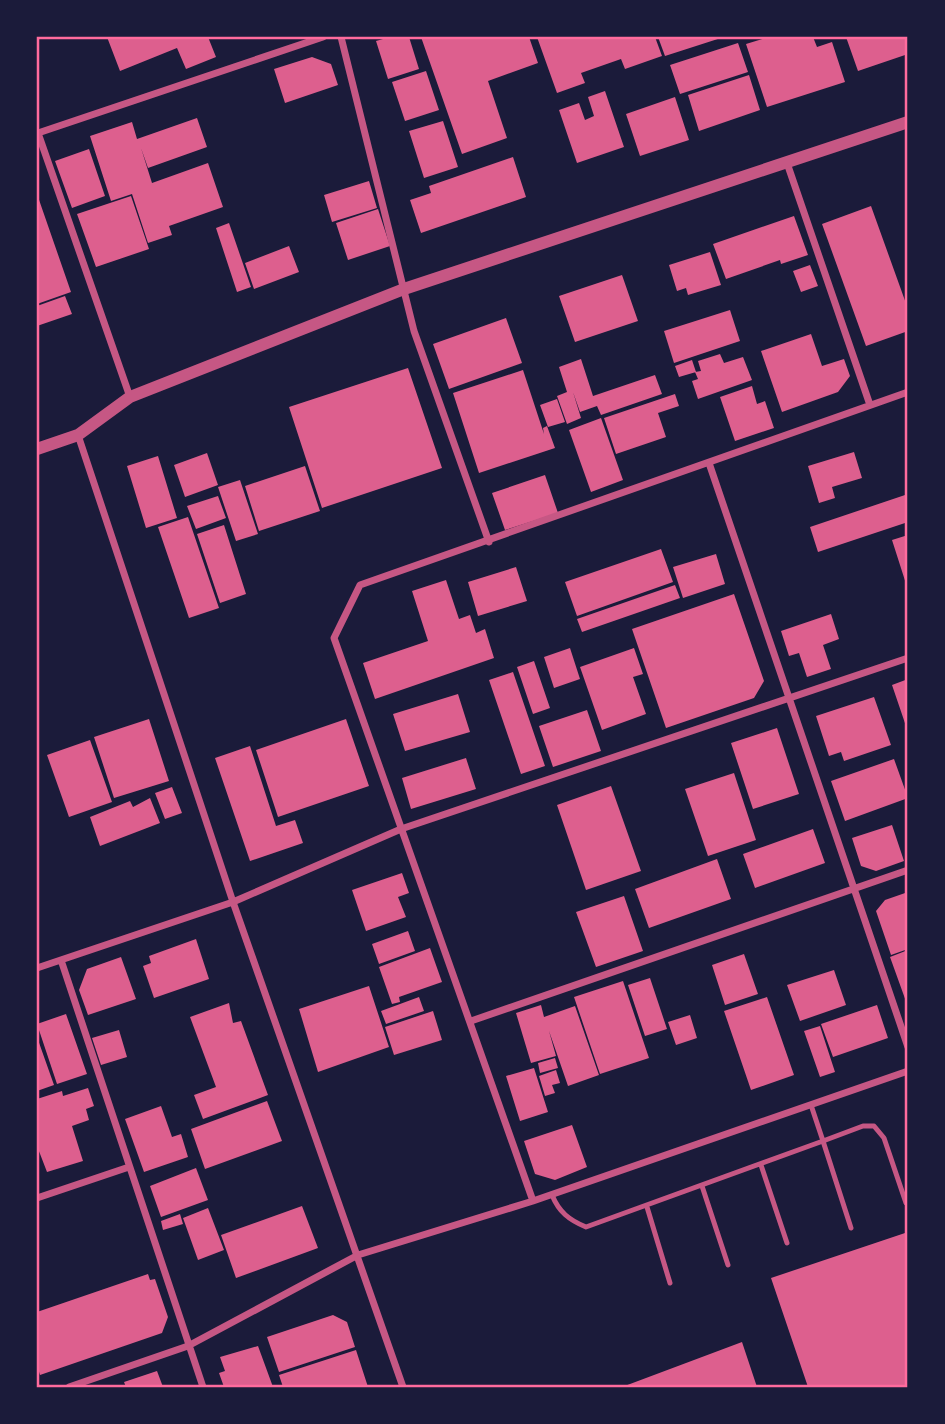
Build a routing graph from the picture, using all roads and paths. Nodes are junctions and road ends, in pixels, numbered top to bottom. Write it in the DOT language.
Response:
graph roads {
  1 [pos="323,37"];
  2 [pos="341,37"];
  3 [pos="908,122"];
  4 [pos="37,133"];
  5 [pos="787,163"];
  6 [pos="404,289"];
  7 [pos="908,392"];
  8 [pos="130,397"];
  9 [pos="870,405"];
  10 [pos="78,435"];
  11 [pos="37,449"];
  12 [pos="709,463"];
  13 [pos="489,542"];
  14 [pos="908,658"];
  15 [pos="788,699"];
  16 [pos="401,828"];
  17 [pos="908,870"];
  18 [pos="854,889"];
  19 [pos="233,902"];
  20 [pos="61,960"];
  21 [pos="37,968"];
  22 [pos="471,1021"];
  23 [pos="908,1047"];
  24 [pos="908,1071"];
  25 [pos="810,1105"];
  26 [pos="823,1141"];
  27 [pos="761,1165"];
  28 [pos="129,1167"];
  29 [pos="702,1186"];
  30 [pos="552,1195"];
  31 [pos="37,1198"];
  32 [pos="533,1201"];
  33 [pos="906,1203"];
  34 [pos="647,1207"];
  35 [pos="851,1228"];
  36 [pos="788,1243"];
  37 [pos="358,1255"];
  38 [pos="728,1265"];
  39 [pos="670,1283"];
  40 [pos="188,1346"];
  41 [pos="69,1387"];
  42 [pos="203,1387"];
  43 [pos="403,1387"];
  1 -- 4 [label="street"];
  2 -- 6 [label="street"];
  3 -- 5 [label="street"];
  4 -- 8 [label="street"];
  5 -- 6 [label="street"];
  5 -- 9 [label="street"];
  6 -- 8 [label="street"];
  6 -- 13 [label="street"];
  7 -- 9 [label="street"];
  8 -- 10 [label="street"];
  9 -- 12 [label="street"];
  10 -- 11 [label="street"];
  10 -- 19 [label="street"];
  12 -- 13 [label="street"];
  12 -- 15 [label="street"];
  13 -- 16 [label="street"];
  14 -- 15 [label="street"];
  15 -- 16 [label="street"];
  15 -- 18 [label="street"];
  16 -- 19 [label="street"];
  16 -- 22 [label="street"];
  17 -- 18 [label="street"];
  18 -- 22 [label="street"];
  18 -- 23 [label="street"];
  19 -- 20 [label="street"];
  19 -- 37 [label="street"];
  20 -- 21 [label="street"];
  20 -- 28 [label="street"];
  22 -- 32 [label="street"];
  24 -- 25 [label="street"];
  25 -- 26 [label="lane"];
  25 -- 30 [label="street"];
  26 -- 27 [label="lane"];
  26 -- 33 [label="lane"];
  26 -- 35 [label="lane"];
  27 -- 29 [label="lane"];
  27 -- 36 [label="lane"];
  28 -- 31 [label="street"];
  28 -- 40 [label="street"];
  29 -- 34 [label="lane"];
  29 -- 38 [label="lane"];
  30 -- 32 [label="street"];
  30 -- 34 [label="lane"];
  32 -- 37 [label="street"];
  34 -- 39 [label="lane"];
  37 -- 40 [label="street"];
  37 -- 43 [label="street"];
  40 -- 41 [label="street"];
  40 -- 42 [label="street"];
}
